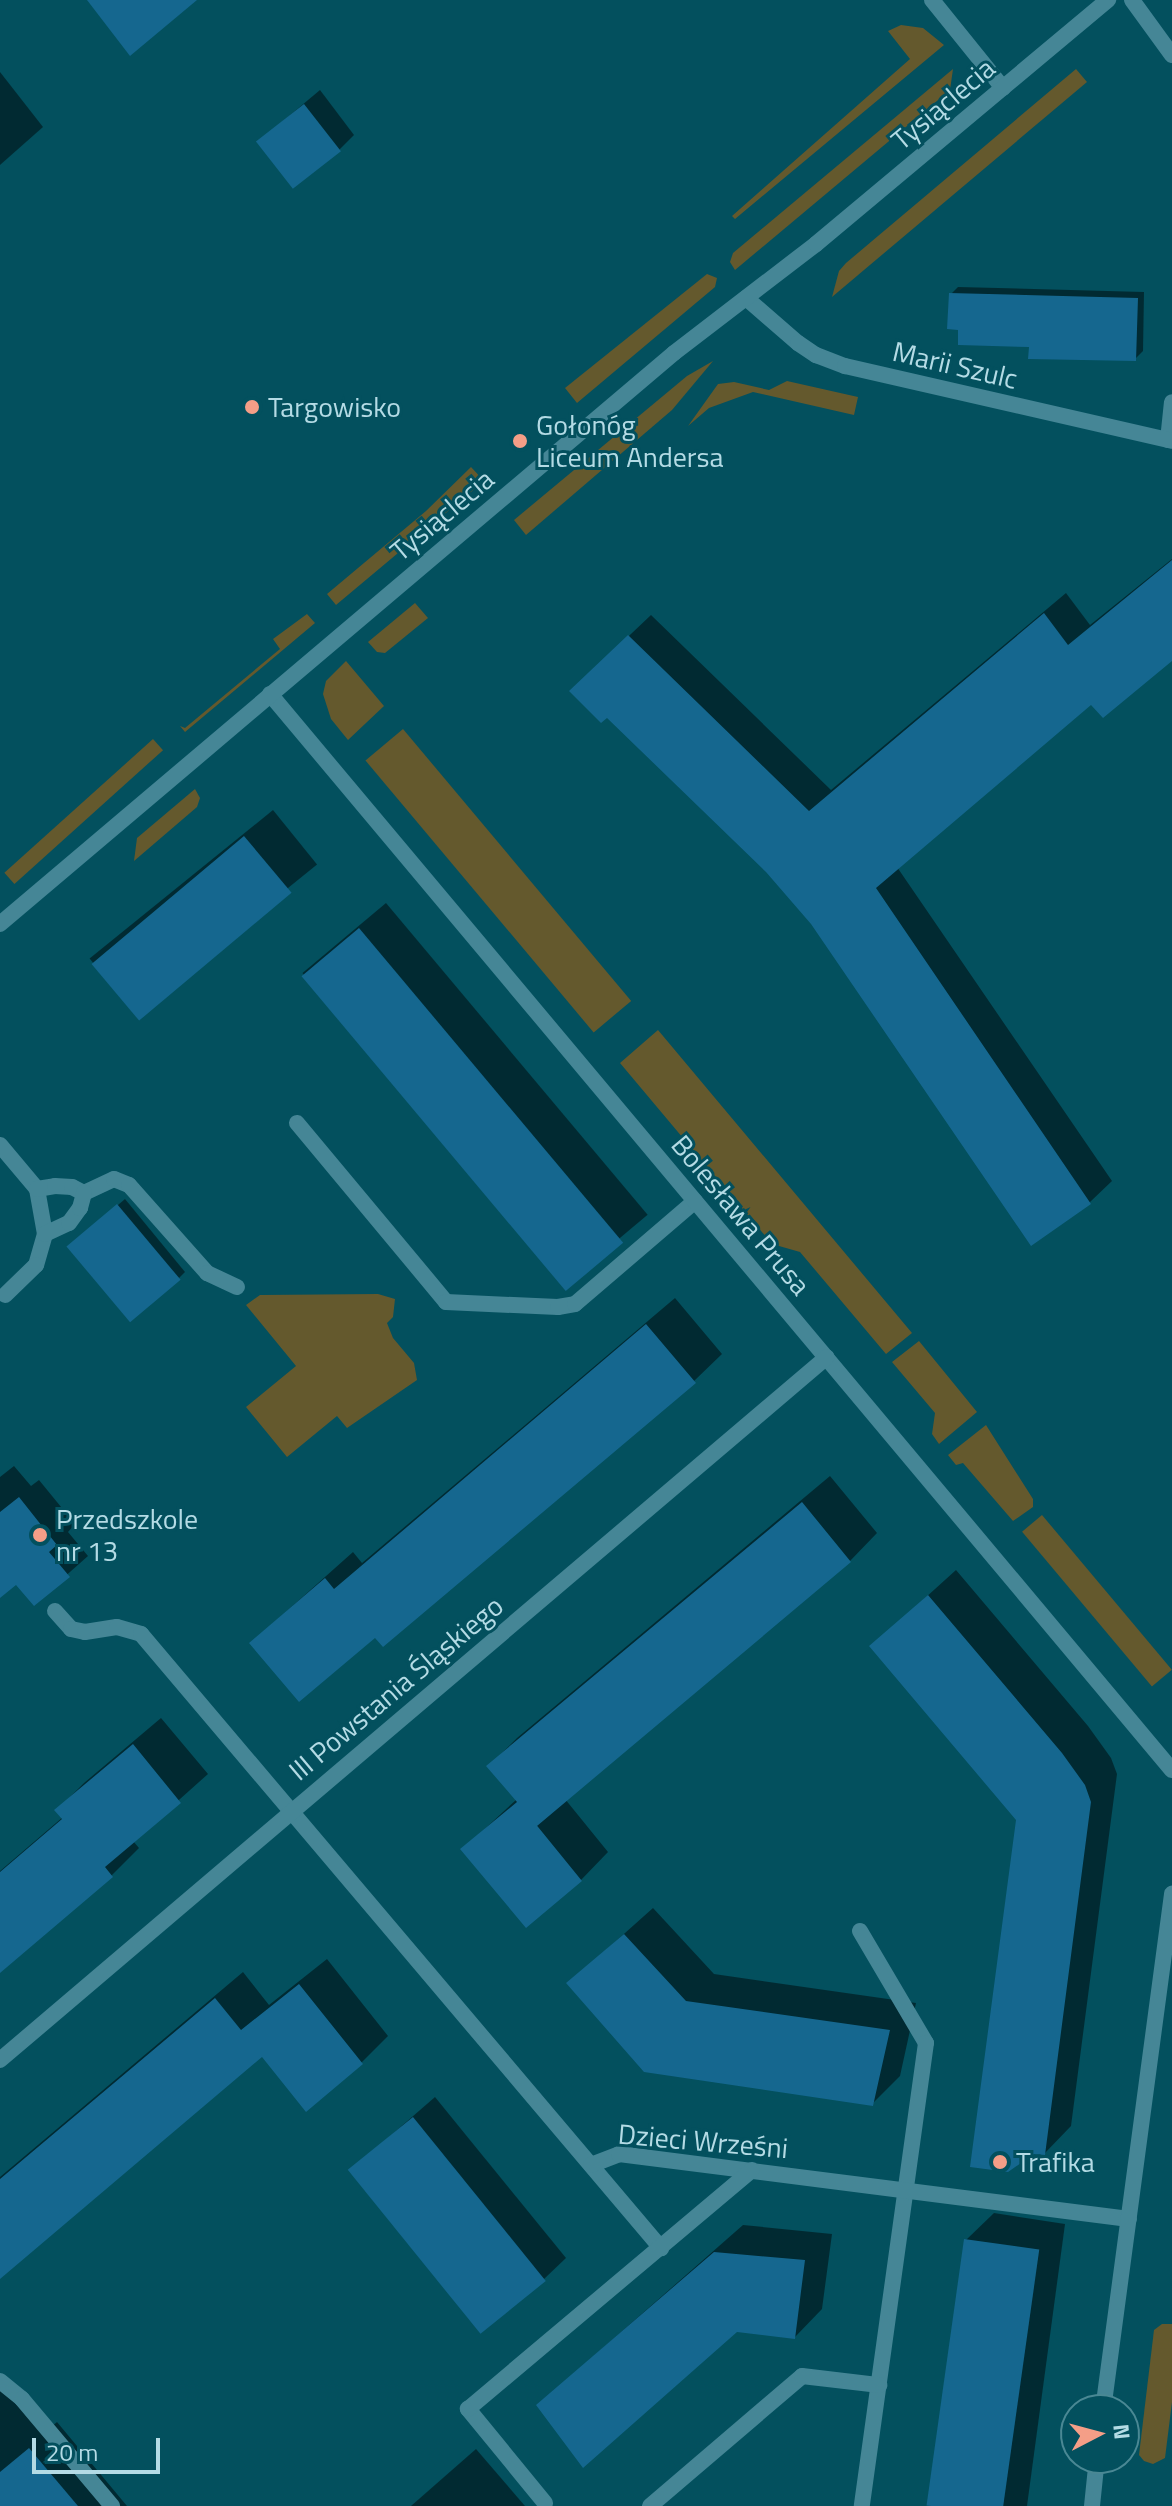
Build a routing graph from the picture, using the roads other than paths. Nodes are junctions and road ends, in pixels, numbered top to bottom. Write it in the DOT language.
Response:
graph roads {
  1 [pos="932,0"];
  2 [pos="1108,0"];
  3 [pos="1132,0"];
  4 [pos="1172,55"];
  5 [pos="1003,88"];
  6 [pos="746,298"];
  7 [pos="1172,402"];
  8 [pos="1170,440"];
  9 [pos="270,694"];
  10 [pos="0,924"];
  11 [pos="297,1123"];
  12 [pos="0,1145"];
  13 [pos="37,1189"];
  14 [pos="84,1193"];
  15 [pos="695,1201"];
  16 [pos="45,1234"];
  17 [pos="237,1287"];
  18 [pos="5,1295"];
  19 [pos="827,1357"];
  20 [pos="55,1611"];
  21 [pos="1172,1770"];
  22 [pos="292,1810"];
  23 [pos="1172,1894"];
  24 [pos="860,1931"];
  25 [pos="0,2060"];
  26 [pos="591,2165"];
  27 [pos="752,2170"];
  28 [pos="907,2191"];
  29 [pos="1129,2219"];
  30 [pos="661,2248"];
  31 [pos="0,2381"];
  32 [pos="879,2385"];
  33 [pos="1105,2394"];
  34 [pos="1095,2474"];
  35 [pos="545,2503"];
  36 [pos="112,2506"];
  37 [pos="650,2506"];
  38 [pos="862,2506"];
  39 [pos="1092,2506"];
  1 -- 5 [label="street"];
  2 -- 5 [label="street, Tysiąclecia"];
  3 -- 4 [label="street"];
  5 -- 6 [label="street, Tysiąclecia"];
  6 -- 8 [label="street, Marii Szulc"];
  6 -- 9 [label="street, Tysiąclecia"];
  7 -- 8 [label="street"];
  9 -- 10 [label="street, Tysiąclecia"];
  9 -- 15 [label="street, Bolesława Prusa"];
  11 -- 15 [label="street"];
  12 -- 13 [label="street"];
  13 -- 14 [label="street"];
  13 -- 16 [label="street"];
  14 -- 16 [label="street"];
  14 -- 17 [label="street"];
  15 -- 19 [label="street, Bolesława Prusa"];
  16 -- 18 [label="street"];
  19 -- 21 [label="street, Bolesława Prusa"];
  19 -- 22 [label="street, III Powstania Śląskiego"];
  20 -- 22 [label="street, Dzieci Wrześni"];
  22 -- 25 [label="street, III Powstania Śląskiego"];
  22 -- 26 [label="street, Dzieci Wrześni"];
  23 -- 29 [label="street"];
  24 -- 28 [label="street"];
  26 -- 27 [label="street, Dzieci Wrześni"];
  26 -- 30 [label="street"];
  27 -- 28 [label="street, Dzieci Wrześni"];
  27 -- 30 [label="street"];
  28 -- 29 [label="street, Dzieci Wrześni"];
  28 -- 32 [label="street"];
  29 -- 33 [label="street"];
  30 -- 35 [label="street"];
  31 -- 36 [label="street"];
  32 -- 37 [label="street"];
  32 -- 38 [label="street"];
  34 -- 39 [label="street"];
}
